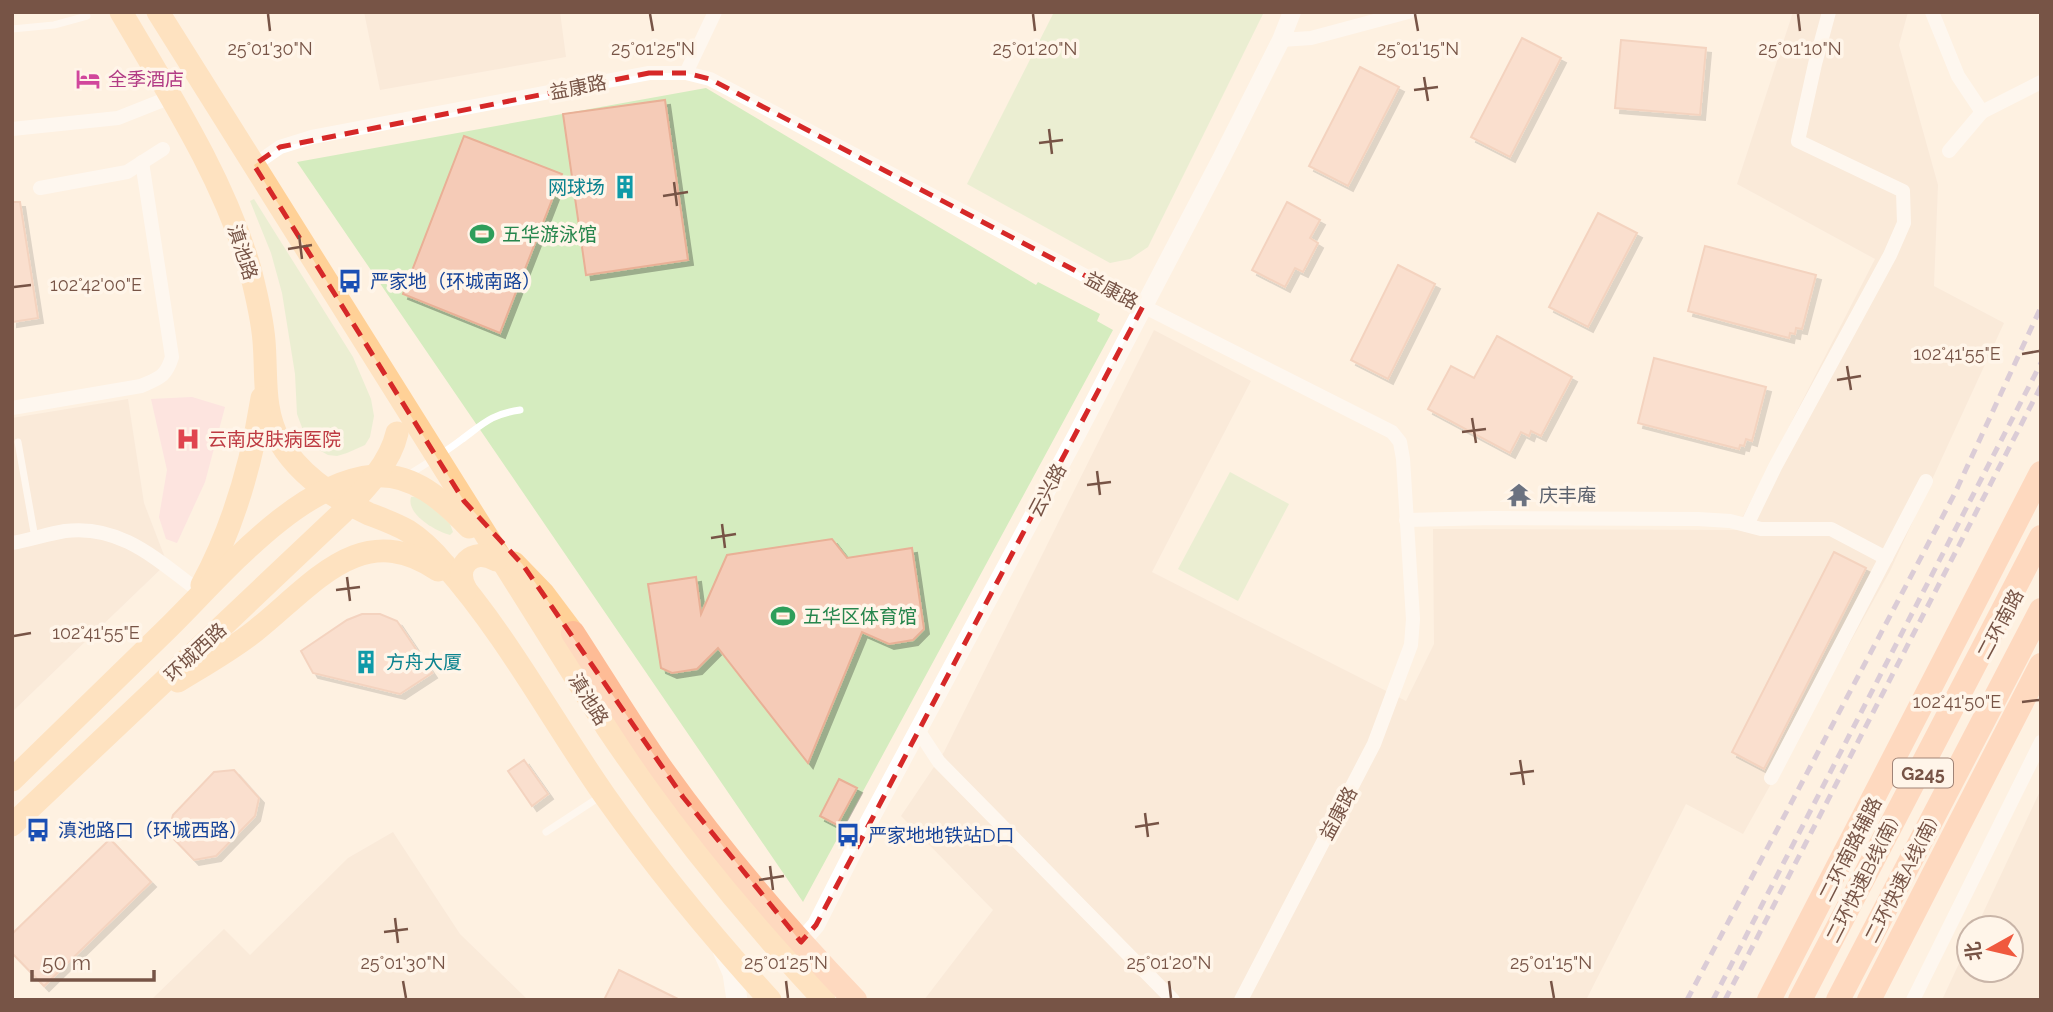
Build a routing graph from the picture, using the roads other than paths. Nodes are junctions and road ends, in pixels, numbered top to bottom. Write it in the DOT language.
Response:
graph roads {
  1 [pos="121,12"];
  2 [pos="158,12"];
  3 [pos="715,12"];
  4 [pos="1292,12"];
  5 [pos="1408,12"];
  6 [pos="1829,12"];
  7 [pos="1932,12"];
  8 [pos="87,16"];
  9 [pos="12,29"];
  10 [pos="1281,40"];
  11 [pos="686,73"];
  12 [pos="2041,82"];
  13 [pos="171,97"];
  14 [pos="1982,112"];
  15 [pos="12,129"];
  16 [pos="163,149"];
  17 [pos="1949,151"];
  18 [pos="142,162"];
  19 [pos="254,165"];
  20 [pos="40,188"];
  21 [pos="1143,306"];
  22 [pos="265,361"];
  23 [pos="385,375"];
  24 [pos="12,408"];
  25 [pos="520,410"];
  26 [pos="397,433"];
  27 [pos="18,442"];
  28 [pos="290,457"];
  29 [pos="436,457"];
  30 [pos="2041,474"];
  31 [pos="374,476"];
  32 [pos="402,479"];
  33 [pos="1926,481"];
  34 [pos="2041,488"];
  35 [pos="327,491"];
  36 [pos="350,504"];
  37 [pos="457,505"];
  38 [pos="1406,520"];
  39 [pos="1747,525"];
  40 [pos="2041,537"];
  41 [pos="36,538"];
  42 [pos="488,538"];
  43 [pos="12,544"];
  44 [pos="2041,547"];
  45 [pos="1886,558"];
  46 [pos="496,560"];
  47 [pos="1996,560"];
  48 [pos="466,590"];
  49 [pos="198,591"];
  50 [pos="2041,599"];
  51 [pos="2041,610"];
  52 [pos="183,614"];
  53 [pos="489,622"];
  54 [pos="573,633"];
  55 [pos="2041,665"];
  56 [pos="573,675"];
  57 [pos="132,711"];
  58 [pos="918,730"];
  59 [pos="2041,741"];
  60 [pos="1772,778"];
  61 [pos="12,780"];
  62 [pos="604,794"];
  63 [pos="12,825"];
  64 [pos="546,832"];
  65 [pos="712,934"];
  66 [pos="786,959"];
  67 [pos="737,1000"];
  68 [pos="771,1000"];
  69 [pos="824,1000"];
  70 [pos="855,1000"];
  71 [pos="1173,1000"];
  72 [pos="1241,1000"];
  73 [pos="1771,1000"];
  74 [pos="1802,1000"];
  75 [pos="1832,1000"];
  76 [pos="1838,1000"];
  77 [pos="1869,1000"];
  78 [pos="1913,1000"];
  1 -- 13 [label="main road, 滇池路"];
  2 -- 19 [label="main road"];
  3 -- 11 [label="street"];
  4 -- 10 [label="street, 云兴路"];
  5 -- 10 [label="street"];
  6 -- 39 [label="street"];
  7 -- 14 [label="street"];
  8 -- 9 [label="lane"];
  10 -- 21 [label="street, 云兴路"];
  11 -- 19 [label="street, 益康路"];
  11 -- 21 [label="street, 益康路"];
  12 -- 14 [label="street"];
  13 -- 15 [label="street"];
  13 -- 22 [label="main road, 滇池路"];
  14 -- 17 [label="street"];
  16 -- 18 [label="street"];
  18 -- 20 [label="street"];
  18 -- 24 [label="street"];
  19 -- 23 [label="main road"];
  21 -- 38 [label="street, 益康路"];
  21 -- 58 [label="street, 云兴路"];
  22 -- 28 [label="main road, 滇池路"];
  22 -- 49 [label="main road"];
  23 -- 26 [label="main road"];
  23 -- 29 [label="main road"];
  25 -- 29 [label="lane"];
  26 -- 28 [label="main road"];
  26 -- 31 [label="main road, 环城西路"];
  27 -- 41 [label="lane"];
  28 -- 35 [label="main road, 滇池路"];
  29 -- 32 [label="lane"];
  29 -- 37 [label="main road"];
  30 -- 47 [label="highway"];
  30 -- 73 [label="street, 二环南路辅路"];
  31 -- 32 [label="main road, 环城西路"];
  31 -- 35 [label="main road, 环城西路"];
  31 -- 36 [label="main road, 环城西路"];
  32 -- 37 [label="main road, 环城西路"];
  33 -- 45 [label="street"];
  34 -- 47 [label="highway"];
  35 -- 36 [label="main road, 滇池路"];
  35 -- 52 [label="main road, 环城西路"];
  36 -- 48 [label="main road, 滇池路"];
  36 -- 57 [label="main road, 环城西路"];
  37 -- 42 [label="main road"];
  37 -- 46 [label="main road, 环城西路"];
  37 -- 54 [label="main road"];
  38 -- 39 [label="street"];
  38 -- 72 [label="street, 益康路"];
  39 -- 45 [label="street"];
  40 -- 74 [label="highway, 二环快速B线(南)"];
  41 -- 43 [label="street"];
  41 -- 49 [label="street"];
  42 -- 54 [label="main road"];
  42 -- 56 [label="main road, 滇池路"];
  44 -- 74 [label="main road, 二环南路 / G245"];
  45 -- 60 [label="street"];
  46 -- 48 [label="main road"];
  46 -- 56 [label="main road, 环城西路"];
  47 -- 73 [label="highway"];
  48 -- 53 [label="main road, 滇池路"];
  49 -- 52 [label="main road"];
  50 -- 75 [label="main road, 二环南路 / G245"];
  51 -- 76 [label="highway, 二环快速A线(南)"];
  52 -- 61 [label="main road, 环城西路"];
  53 -- 57 [label="main road"];
  53 -- 62 [label="main road, 滇池路"];
  54 -- 70 [label="highway"];
  55 -- 77 [label="highway"];
  56 -- 66 [label="main road, 滇池路"];
  57 -- 63 [label="main road, 环城西路"];
  58 -- 66 [label="street, 云兴路"];
  58 -- 71 [label="street"];
  59 -- 78 [label="street"];
  62 -- 64 [label="lane"];
  62 -- 65 [label="main road, 滇池路"];
  65 -- 67 [label="main road"];
  65 -- 68 [label="main road, 滇池路"];
  66 -- 69 [label="main road, 滇池路"];
}
